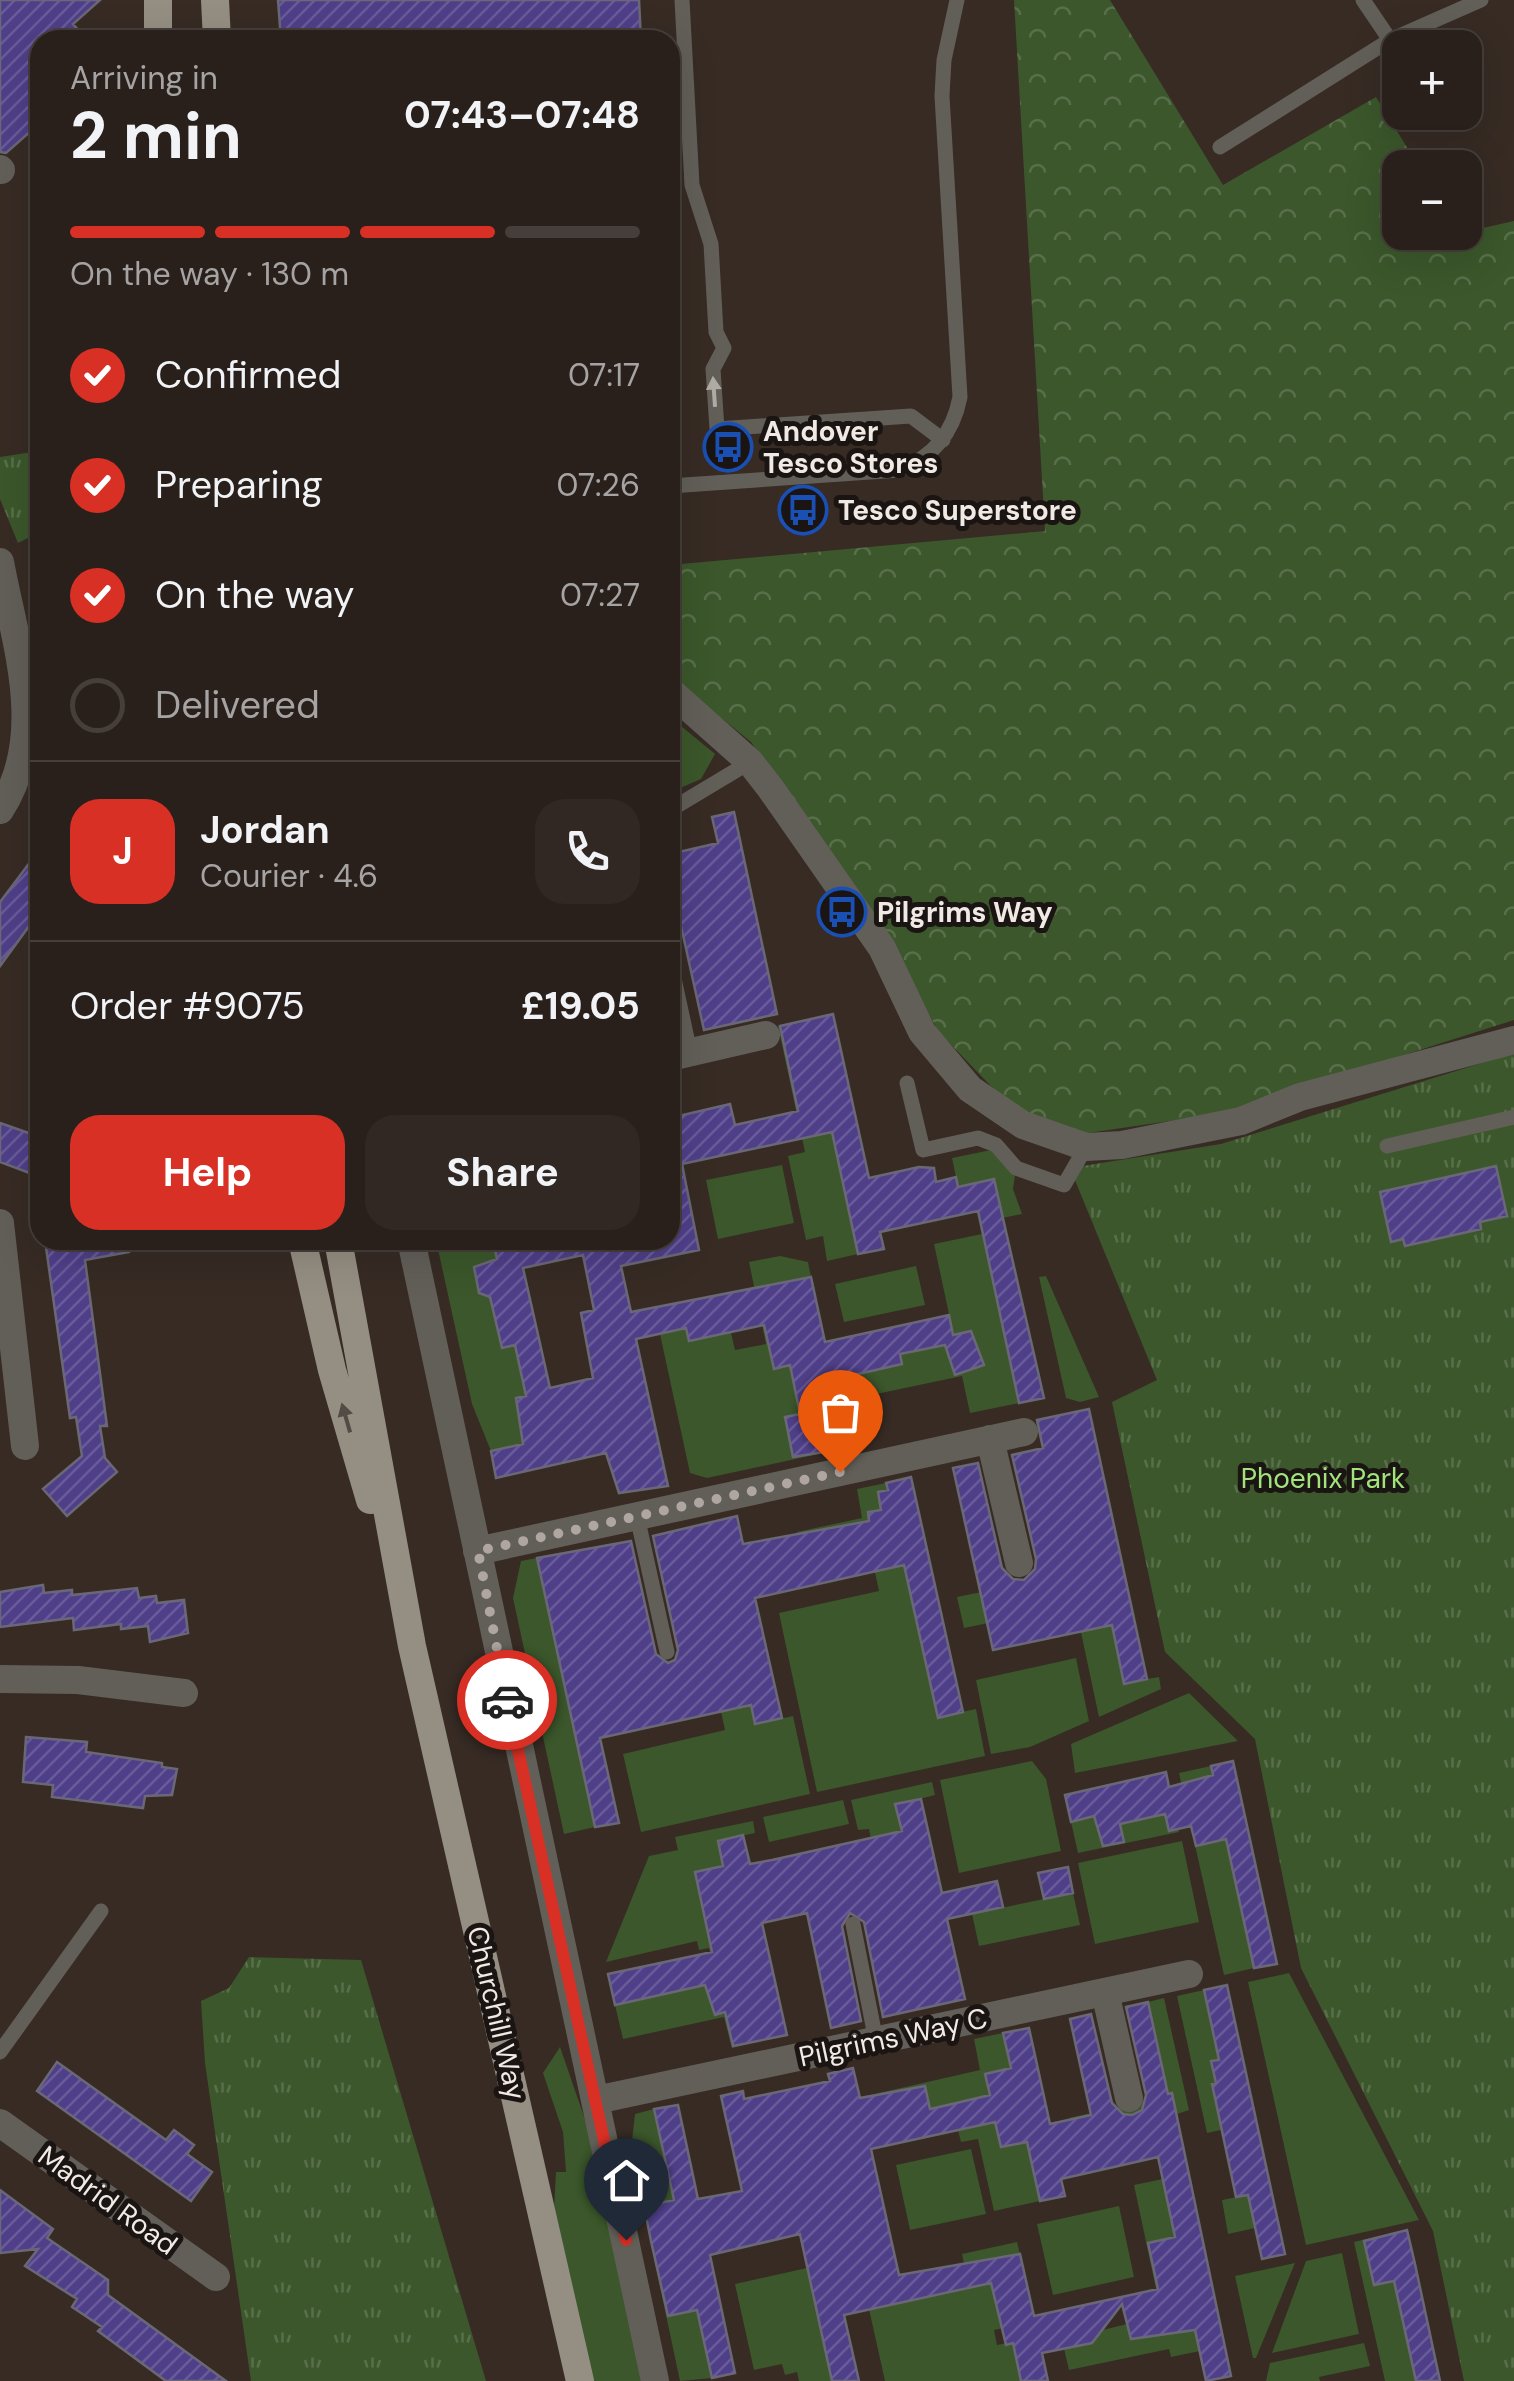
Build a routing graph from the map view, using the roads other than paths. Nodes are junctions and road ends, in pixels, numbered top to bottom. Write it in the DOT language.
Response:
graph roads {
  1 [pos="158,0"];
  2 [pos="216,0"];
  3 [pos="682,0"];
  4 [pos="957,0"];
  5 [pos="1363,0"];
  6 [pos="1481,0"];
  7 [pos="158,30"];
  8 [pos="217,30"];
  9 [pos="1383,30"];
  10 [pos="1413,30"];
  11 [pos="1382,45"];
  12 [pos="1220,147"];
  13 [pos="944,440"];
  14 [pos="680,485"];
  15 [pos="0,562"];
  16 [pos="680,700"];
  17 [pos="750,762"];
  18 [pos="680,804"];
  19 [pos="0,810"];
  20 [pos="766,1034"];
  21 [pos="1514,1040"];
  22 [pos="680,1055"];
  23 [pos="907,1083"];
  24 [pos="1514,1117"];
  25 [pos="1387,1146"];
  26 [pos="1086,1147"];
  27 [pos="0,1224"];
  28 [pos="304,1250"];
  29 [pos="340,1250"];
  30 [pos="412,1250"];
  31 [pos="6,1327"];
  32 [pos="1024,1432"];
  33 [pos="990,1439"];
  34 [pos="25,1446"];
  35 [pos="636,1516"];
  36 [pos="478,1551"];
  37 [pos="1018,1563"];
  38 [pos="412,1646"];
  39 [pos="666,1652"];
  40 [pos="0,1679"];
  41 [pos="184,1693"];
  42 [pos="100,1911"];
  43 [pos="852,1924"];
  44 [pos="1189,1974"];
  45 [pos="1105,1992"];
  46 [pos="876,2040"];
  47 [pos="0,2052"];
  48 [pos="1128,2098"];
  49 [pos="596,2100"];
  50 [pos="0,2122"];
  51 [pos="216,2277"];
  52 [pos="580,2381"];
  53 [pos="655,2381"];
  1 -- 7 [label="main road"];
  2 -- 8 [label="main road"];
  13 -- 3 [label="lane, one-way"];
  4 -- 13 [label="lane"];
  5 -- 9 [label="lane"];
  6 -- 10 [label="lane"];
  11 -- 12 [label="lane"];
  13 -- 14 [label="lane"];
  15 -- 19 [label="street"];
  16 -- 17 [label="street"];
  17 -- 18 [label="lane"];
  17 -- 26 [label="street"];
  20 -- 22 [label="street"];
  21 -- 26 [label="street"];
  23 -- 26 [label="lane"];
  24 -- 25 [label="lane"];
  27 -- 31 [label="street"];
  38 -- 28 [label="main road, one-way"];
  29 -- 38 [label="main road"];
  30 -- 36 [label="street"];
  31 -- 34 [label="street"];
  32 -- 33 [label="street"];
  33 -- 35 [label="street"];
  33 -- 37 [label="street"];
  35 -- 36 [label="street"];
  35 -- 39 [label="lane"];
  36 -- 49 [label="street"];
  38 -- 52 [label="main road, Churchill Way"];
  40 -- 41 [label="street"];
  42 -- 47 [label="lane"];
  43 -- 46 [label="lane"];
  44 -- 45 [label="street, Pilgrims Way C"];
  45 -- 46 [label="street, Pilgrims Way C"];
  45 -- 48 [label="street"];
  46 -- 49 [label="street, Pilgrims Way C"];
  49 -- 53 [label="street"];
  50 -- 51 [label="street, Madrid Road"];
}
